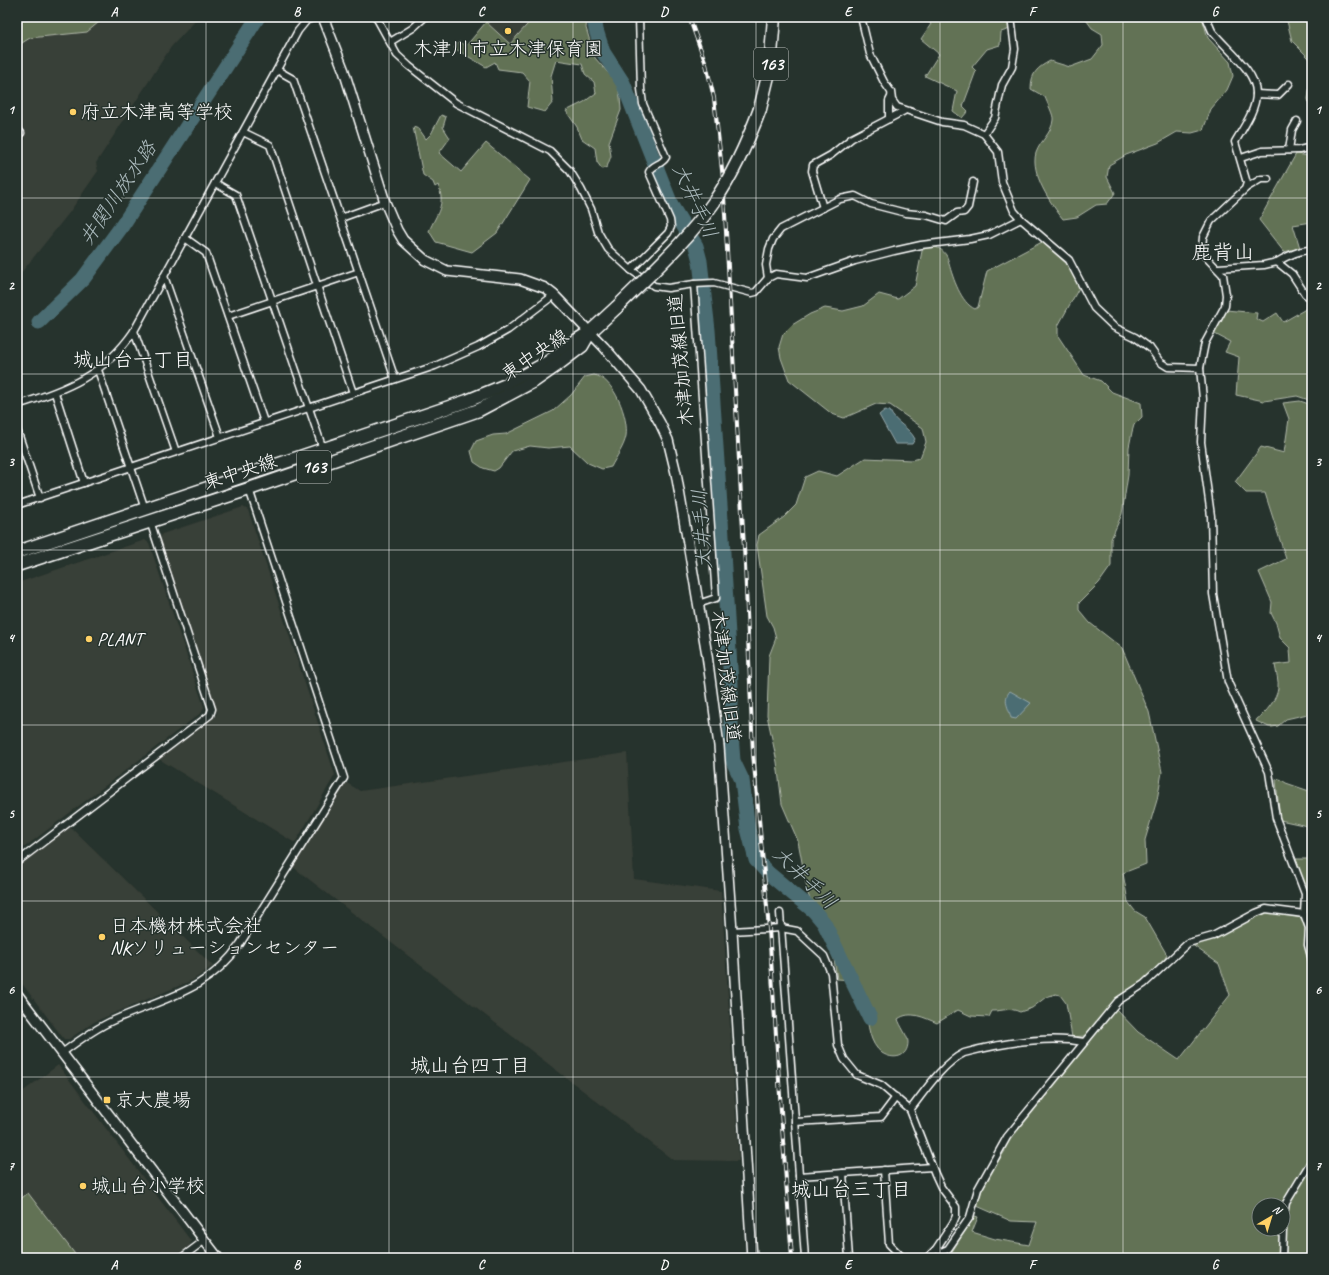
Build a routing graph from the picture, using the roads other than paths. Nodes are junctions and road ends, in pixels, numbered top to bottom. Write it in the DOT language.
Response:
graph roads {
  1 [pos="317,17"];
  2 [pos="323,17"];
  3 [pos="376,17"];
  4 [pos="425,17"];
  5 [pos="638,17"];
  6 [pos="774,17"];
  7 [pos="861,17"];
  8 [pos="1012,17"];
  9 [pos="1206,17"];
  10 [pos="390,42"];
  11 [pos="277,70"];
  12 [pos="1289,84"];
  13 [pos="1256,94"];
  14 [pos="892,97"];
  15 [pos="904,111"];
  16 [pos="889,119"];
  17 [pos="1297,121"];
  18 [pos="243,132"];
  19 [pos="984,134"];
  20 [pos="1312,147"];
  21 [pos="1289,150"];
  22 [pos="1241,158"];
  23 [pos="1268,179"];
  24 [pos="973,182"];
  25 [pos="215,183"];
  26 [pos="1245,189"];
  27 [pos="385,202"];
  28 [pos="823,208"];
  29 [pos="341,218"];
  30 [pos="1021,219"];
  31 [pos="185,238"];
  32 [pos="1312,250"];
  33 [pos="1277,262"];
  34 [pos="1218,268"];
  35 [pos="631,270"];
  36 [pos="359,272"];
  37 [pos="164,276"];
  38 [pos="768,278"];
  39 [pos="694,284"];
  40 [pos="317,286"];
  41 [pos="554,295"];
  42 [pos="1312,299"];
  43 [pos="272,301"];
  44 [pos="228,316"];
  45 [pos="134,331"];
  46 [pos="590,332"];
  47 [pos="1200,368"];
  48 [pos="98,370"];
  49 [pos="395,379"];
  50 [pos="54,393"];
  51 [pos="353,393"];
  52 [pos="17,405"];
  53 [pos="309,407"];
  54 [pos="264,422"];
  55 [pos="17,430"];
  56 [pos="220,437"];
  57 [pos="323,449"];
  58 [pos="176,452"];
  59 [pos="131,467"];
  60 [pos="84,483"];
  61 [pos="248,489"];
  62 [pos="40,498"];
  63 [pos="17,505"];
  64 [pos="145,509"];
  65 [pos="150,521"];
  66 [pos="17,552"];
  67 [pos="17,565"];
  68 [pos="698,604"];
  69 [pos="17,862"];
  70 [pos="780,913"];
  71 [pos="1304,914"];
  72 [pos="781,928"];
  73 [pos="1310,929"];
  74 [pos="732,931"];
  75 [pos="1312,960"];
  76 [pos="17,994"];
  77 [pos="1084,1042"];
  78 [pos="62,1053"];
  79 [pos="896,1097"];
  80 [pos="910,1110"];
  81 [pos="796,1122"];
  82 [pos="1312,1160"];
  83 [pos="932,1167"];
  84 [pos="884,1170"];
  85 [pos="843,1173"];
  86 [pos="799,1176"];
  87 [pos="1290,1197"];
  88 [pos="1282,1237"];
  89 [pos="205,1240"];
  90 [pos="939,1253"];
  91 [pos="181,1258"];
  92 [pos="218,1258"];
  93 [pos="752,1258"];
  94 [pos="805,1258"];
  95 [pos="849,1258"];
  96 [pos="903,1258"];
  97 [pos="927,1258"];
  98 [pos="1282,1258"];
  1 -- 11 [label="street"];
  2 -- 27 [label="street"];
  3 -- 10 [label="street, 木津加茂線旧道"];
  4 -- 10 [label="street"];
  5 -- 35 [label="street"];
  6 -- 46 [label="highway, 東中央線 / 163, bridge"];
  7 -- 14 [label="street"];
  8 -- 19 [label="street"];
  9 -- 13 [label="street"];
  10 -- 35 [label="street, 木津加茂線旧道"];
  11 -- 18 [label="street"];
  11 -- 29 [label="street"];
  12 -- 13 [label="street"];
  13 -- 22 [label="street"];
  14 -- 15 [label="street"];
  14 -- 16 [label="street"];
  15 -- 16 [label="street"];
  15 -- 19 [label="street"];
  16 -- 28 [label="street"];
  17 -- 21 [label="street"];
  18 -- 25 [label="street"];
  18 -- 40 [label="street"];
  19 -- 30 [label="street"];
  20 -- 21 [label="street"];
  21 -- 22 [label="street"];
  22 -- 26 [label="street"];
  23 -- 26 [label="street"];
  24 -- 28 [label="street"];
  25 -- 31 [label="street"];
  25 -- 43 [label="street"];
  26 -- 34 [label="street"];
  27 -- 29 [label="street"];
  27 -- 41 [label="street"];
  28 -- 38 [label="street"];
  29 -- 36 [label="street"];
  30 -- 38 [label="street"];
  30 -- 47 [label="street"];
  31 -- 37 [label="street"];
  31 -- 44 [label="street"];
  32 -- 33 [label="street"];
  33 -- 34 [label="street"];
  33 -- 42 [label="street"];
  34 -- 47 [label="street"];
  35 -- 39 [label="street, 木津加茂線旧道"];
  36 -- 40 [label="street"];
  36 -- 49 [label="street"];
  37 -- 45 [label="street"];
  37 -- 56 [label="street"];
  38 -- 39 [label="street"];
  39 -- 68 [label="street, 木津加茂線旧道"];
  40 -- 43 [label="street"];
  40 -- 51 [label="street"];
  41 -- 46 [label="street"];
  41 -- 49 [label="street"];
  43 -- 44 [label="street"];
  43 -- 53 [label="street"];
  44 -- 54 [label="street"];
  45 -- 48 [label="street"];
  45 -- 58 [label="street"];
  46 -- 57 [label="highway, 東中央線 / 163"];
  46 -- 61 [label="highway, 東中央線 / 163"];
  46 -- 68 [label="street"];
  47 -- 71 [label="street"];
  48 -- 50 [label="street"];
  48 -- 59 [label="street"];
  49 -- 51 [label="street"];
  50 -- 52 [label="street"];
  50 -- 60 [label="street"];
  51 -- 53 [label="street"];
  53 -- 54 [label="street"];
  53 -- 57 [label="street"];
  54 -- 56 [label="street"];
  55 -- 62 [label="street"];
  56 -- 58 [label="street"];
  57 -- 64 [label="highway, 東中央線 / 163"];
  58 -- 59 [label="street"];
  59 -- 60 [label="street"];
  59 -- 64 [label="street"];
  60 -- 62 [label="street"];
  61 -- 65 [label="highway, 東中央線 / 163"];
  61 -- 78 [label="street"];
  62 -- 63 [label="street"];
  64 -- 66 [label="highway, 東中央線 / 163"];
  65 -- 67 [label="highway, 東中央線 / 163"];
  65 -- 69 [label="street"];
  68 -- 74 [label="street, 木津加茂線旧道"];
  70 -- 72 [label="street"];
  71 -- 73 [label="street"];
  71 -- 77 [label="street"];
  72 -- 74 [label="street"];
  72 -- 79 [label="street"];
  72 -- 81 [label="street"];
  73 -- 75 [label="street"];
  74 -- 93 [label="street, 木津加茂線旧道"];
  76 -- 78 [label="street"];
  77 -- 80 [label="street"];
  77 -- 90 [label="street"];
  78 -- 89 [label="street"];
  79 -- 80 [label="street"];
  79 -- 81 [label="street"];
  80 -- 83 [label="street"];
  81 -- 86 [label="street"];
  82 -- 87 [label="street"];
  83 -- 84 [label="street"];
  83 -- 90 [label="street"];
  84 -- 85 [label="street"];
  84 -- 96 [label="street"];
  85 -- 86 [label="street"];
  85 -- 95 [label="street"];
  86 -- 94 [label="street"];
  88 -- 98 [label="street"];
  89 -- 91 [label="street"];
  89 -- 92 [label="street"];
  90 -- 97 [label="street"];
}
